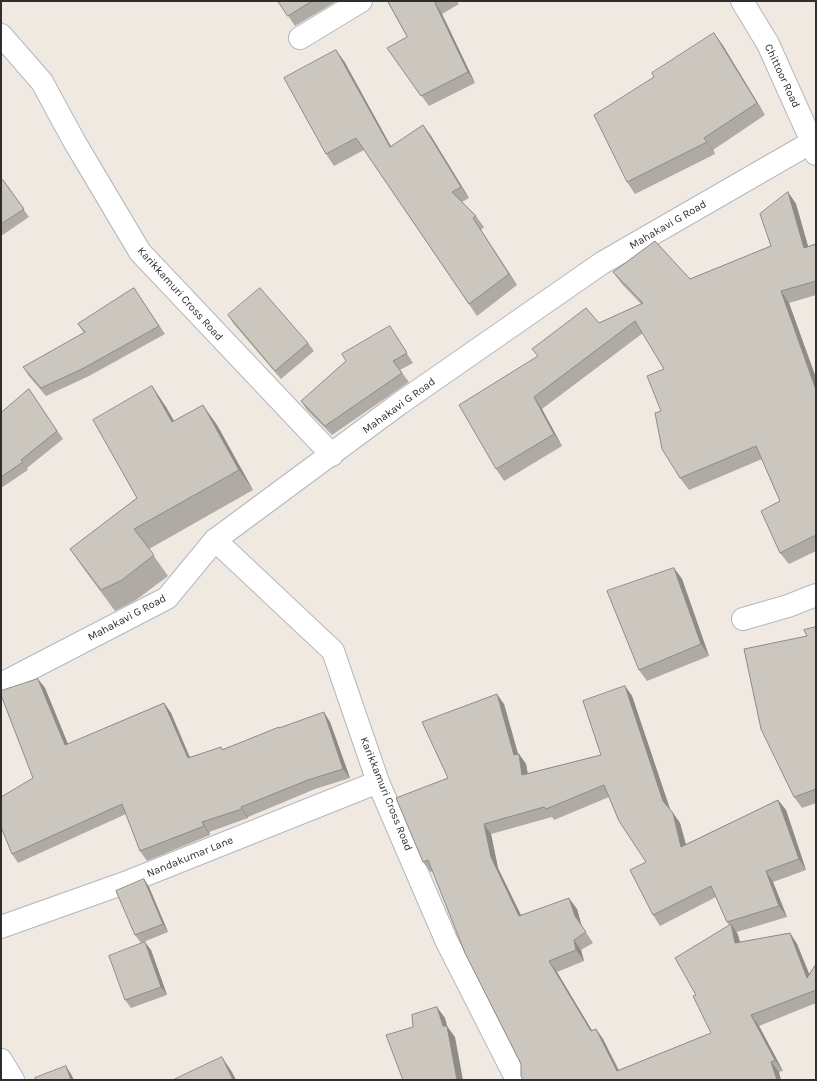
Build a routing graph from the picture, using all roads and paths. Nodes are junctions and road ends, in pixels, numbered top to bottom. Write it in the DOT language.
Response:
graph roads {
  1 [pos="361,1"];
  2 [pos="742,1"];
  3 [pos="1,35"];
  4 [pos="300,38"];
  5 [pos="814,148"];
  6 [pos="332,455"];
  7 [pos="216,540"];
  8 [pos="816,595"];
  9 [pos="743,620"];
  10 [pos="1,684"];
  11 [pos="378,782"];
  12 [pos="1,927"];
  13 [pos="1,1060"];
  14 [pos="13,1080"];
  15 [pos="516,1080"];
  1 -- 4 [label="street"];
  2 -- 5 [label="street, Chittoor Road"];
  3 -- 6 [label="street, Karikkamuri Cross Road"];
  5 -- 6 [label="street, Mahakavi G Road"];
  6 -- 7 [label="street, Mahakavi G Road"];
  7 -- 10 [label="street, Mahakavi G Road"];
  7 -- 11 [label="street, Karikkamuri Cross Road"];
  8 -- 9 [label="street"];
  11 -- 12 [label="street, Nandakumar Lane"];
  11 -- 15 [label="street, Karikkamuri Cross Road"];
  13 -- 14 [label="street"];
}
